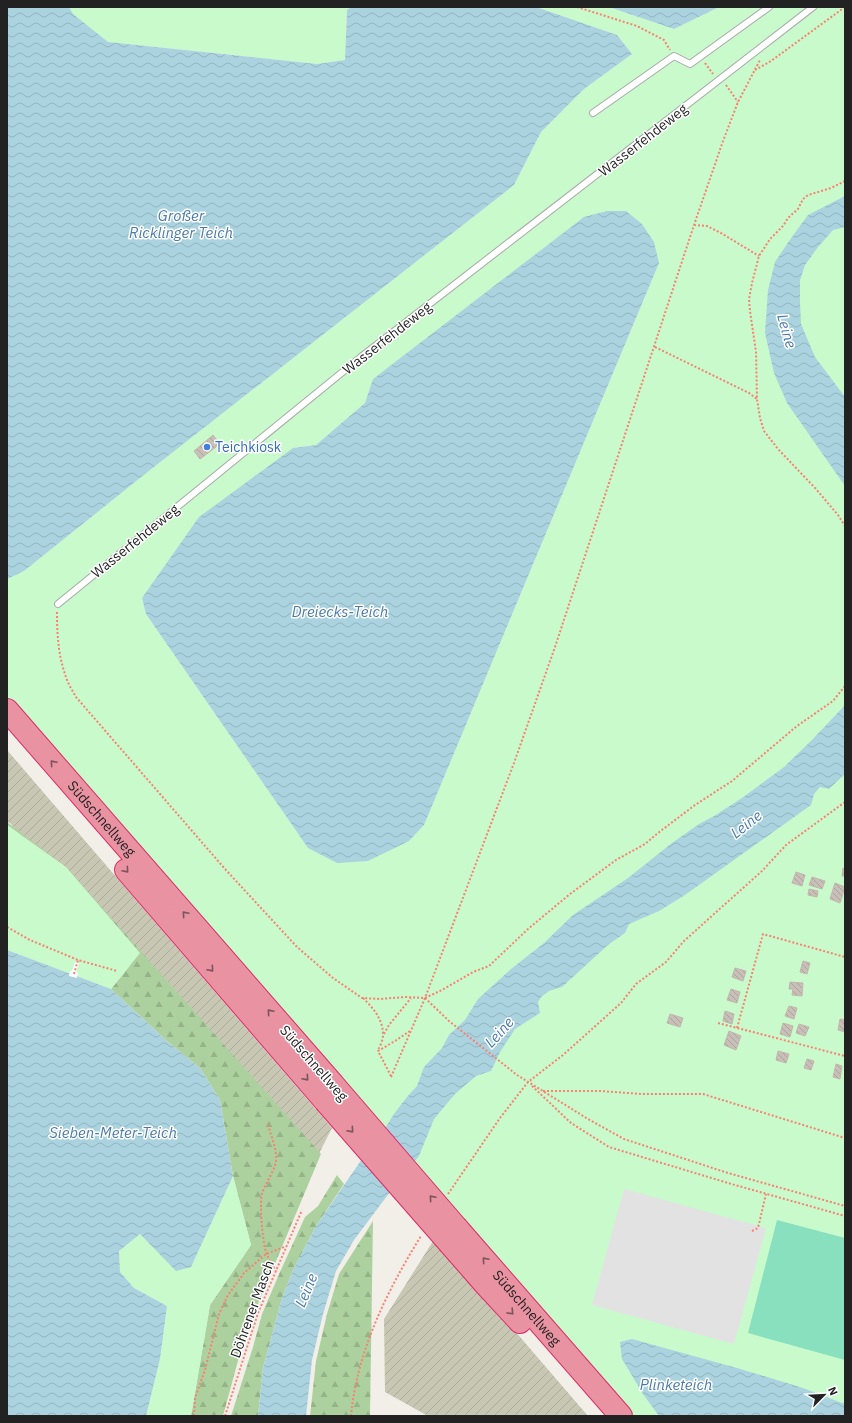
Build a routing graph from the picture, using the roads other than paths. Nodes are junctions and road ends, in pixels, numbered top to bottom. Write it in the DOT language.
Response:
graph roads {
  1 [pos="769,7"];
  2 [pos="813,7"];
  3 [pos="593,113"];
  4 [pos="58,604"];
  5 [pos="7,710"];
  6 [pos="7,731"];
  7 [pos="329,1092"];
  8 [pos="454,1236"];
  9 [pos="609,1416"];
  10 [pos="621,1416"];
  1 -- 3 [label="lane"];
  2 -- 4 [label="lane, Wasserfehdeweg"];
  7 -- 5 [label="highway, Südschnellweg, one-way"];
  6 -- 7 [label="highway, Südschnellweg, one-way"];
  7 -- 8 [label="highway, Südschnellweg, bridge"];
  8 -- 9 [label="highway, Südschnellweg, one-way"];
  10 -- 8 [label="highway, Südschnellweg, one-way"];
}
